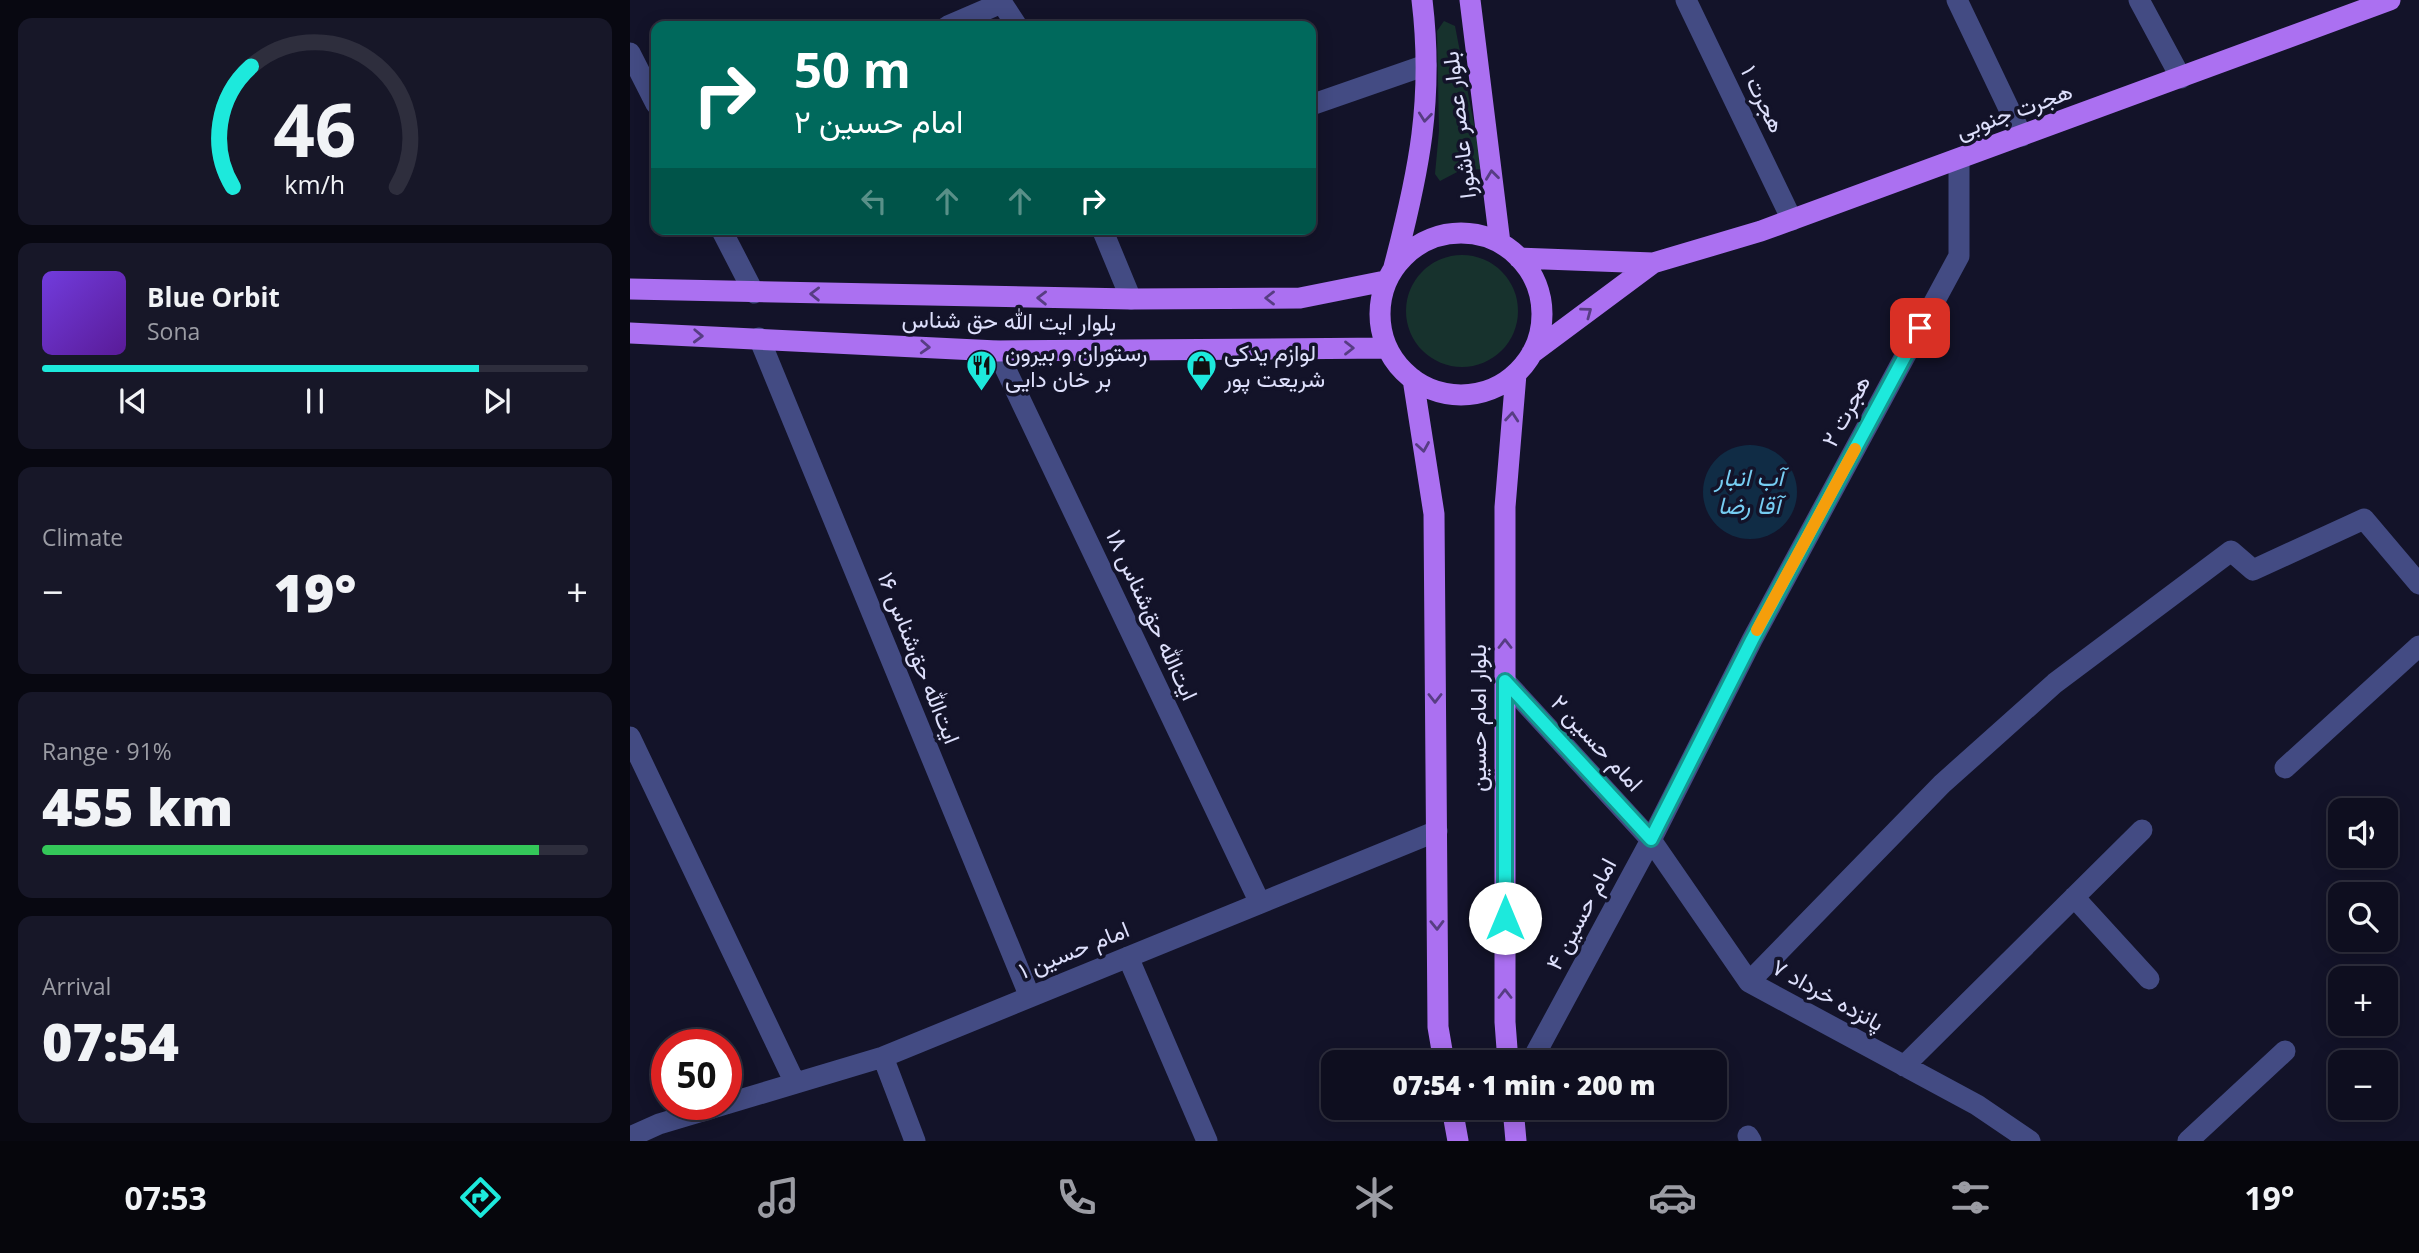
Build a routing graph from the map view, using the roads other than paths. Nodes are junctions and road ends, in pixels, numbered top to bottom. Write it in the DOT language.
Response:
graph roads {
  1 [pos="1422,0"];
  2 [pos="1470,0"];
  3 [pos="1686,0"];
  4 [pos="1957,0"];
  5 [pos="2139,0"];
  6 [pos="2390,0"];
  7 [pos="1000,1"];
  8 [pos="958,21"];
  9 [pos="1014,21"];
  10 [pos="630,53"];
  11 [pos="1426,65"];
  12 [pos="2182,78"];
  13 [pos="651,94"];
  14 [pos="1316,103"];
  15 [pos="2022,136"];
  16 [pos="1959,159"];
  17 [pos="1792,220"];
  18 [pos="724,235"];
  19 [pos="1104,235"];
  20 [pos="1500,243"];
  21 [pos="1519,258"];
  22 [pos="1653,263"];
  23 [pos="1389,275"];
  24 [pos="630,289"];
  25 [pos="754,293"];
  26 [pos="1131,299"];
  27 [pos="630,333"];
  28 [pos="759,338"];
  29 [pos="1387,348"];
  30 [pos="997,351"];
  31 [pos="1532,353"];
  32 [pos="1516,374"];
  33 [pos="1413,379"];
  34 [pos="2419,584"];
  35 [pos="1752,640"];
  36 [pos="2419,646"];
  37 [pos="1505,681"];
  38 [pos="630,737"];
  39 [pos="2285,768"];
  40 [pos="2142,830"];
  41 [pos="1437,831"];
  42 [pos="1651,839"];
  43 [pos="2074,898"];
  44 [pos="1260,903"];
  45 [pos="1128,957"];
  46 [pos="2149,979"];
  47 [pos="1749,982"];
  48 [pos="1030,997"];
  49 [pos="1442,1050"];
  50 [pos="1507,1050"];
  51 [pos="1537,1050"];
  52 [pos="2285,1051"];
  53 [pos="883,1057"];
  54 [pos="1904,1066"];
  55 [pos="795,1083"];
  56 [pos="742,1099"];
  57 [pos="691,1120"];
  58 [pos="1454,1120"];
  59 [pos="1514,1120"];
  60 [pos="662,1133"];
  61 [pos="630,1137"];
  62 [pos="915,1141"];
  63 [pos="1207,1141"];
  64 [pos="1458,1141"];
  65 [pos="1516,1141"];
  66 [pos="2030,1141"];
  67 [pos="2188,1141"];
  1 -- 11 [label="main road, بلوار عصر عاشورا"];
  20 -- 2 [label="main road, بلوار عصر عاشورا, one-way"];
  3 -- 17 [label="street, هجرت ۱"];
  4 -- 15 [label="street"];
  5 -- 12 [label="street"];
  6 -- 12 [label="main road, هجرت جنوبی"];
  7 -- 8 [label="street"];
  7 -- 9 [label="street"];
  10 -- 13 [label="street"];
  11 -- 14 [label="street"];
  11 -- 23 [label="main road, بلوار عصر عاشورا, one-way"];
  12 -- 15 [label="main road, هجرت جنوبی"];
  15 -- 16 [label="main road, هجرت جنوبی"];
  16 -- 17 [label="main road, هجرت جنوبی"];
  16 -- 35 [label="street, هجرت ۲"];
  17 -- 22 [label="main road, هجرت جنوبی"];
  18 -- 25 [label="street"];
  19 -- 26 [label="street"];
  20 -- 21 [label="main road"];
  20 -- 23 [label="main road"];
  21 -- 22 [label="main road, هجرت جنوبی"];
  21 -- 31 [label="main road"];
  31 -- 22 [label="main road, هجرت جنوبی, one-way"];
  23 -- 26 [label="main road, بلوار ایت الله حق شناس, one-way"];
  23 -- 29 [label="main road"];
  24 -- 25 [label="main road, بلوار ایت الله حق شناس"];
  26 -- 25 [label="main road, بلوار ایت الله حق شناس, one-way"];
  27 -- 28 [label="main road, بلوار ایت الله حق شناس, one-way"];
  28 -- 30 [label="main road, بلوار ایت الله حق شناس, one-way"];
  28 -- 48 [label="street, ایت‌الله حق‌شناس ۱۶"];
  30 -- 29 [label="main road, بلوار ایت الله حق شناس, one-way"];
  29 -- 33 [label="main road"];
  30 -- 44 [label="street, ایت‌الله حق‌شناس ۱۸"];
  31 -- 32 [label="main road"];
  32 -- 33 [label="main road"];
  37 -- 32 [label="main road, بلوار امام حسین, one-way"];
  33 -- 41 [label="main road, بلوار امام حسین, one-way"];
  34 -- 47 [label="street"];
  35 -- 42 [label="street, امام حسین ۴"];
  36 -- 39 [label="street"];
  37 -- 42 [label="street, امام حسین ۲"];
  50 -- 37 [label="main road, بلوار امام حسین, one-way"];
  38 -- 55 [label="street"];
  40 -- 43 [label="street"];
  41 -- 44 [label="street, امام حسین ۱"];
  41 -- 49 [label="main road, بلوار امام حسین, one-way"];
  42 -- 47 [label="street, پانزده خرداد ۷"];
  42 -- 51 [label="street, امام حسین ۴"];
  43 -- 46 [label="street"];
  43 -- 54 [label="street"];
  44 -- 45 [label="street, امام حسین ۱"];
  45 -- 48 [label="street, امام حسین ۱"];
  45 -- 63 [label="street"];
  47 -- 54 [label="street, پانزده خرداد ۷"];
  48 -- 53 [label="street, امام حسین ۱"];
  52 -- 67 [label="street"];
  53 -- 55 [label="street, امام حسین ۱"];
  53 -- 62 [label="street"];
  54 -- 66 [label="street, پانزده خرداد ۷"];
  55 -- 56 [label="street, امام حسین ۱"];
  57 -- 60 [label="street, امام حسین ۱"];
  58 -- 64 [label="main road"];
  59 -- 65 [label="main road"];
  60 -- 61 [label="street, امام حسین ۱"];
}
